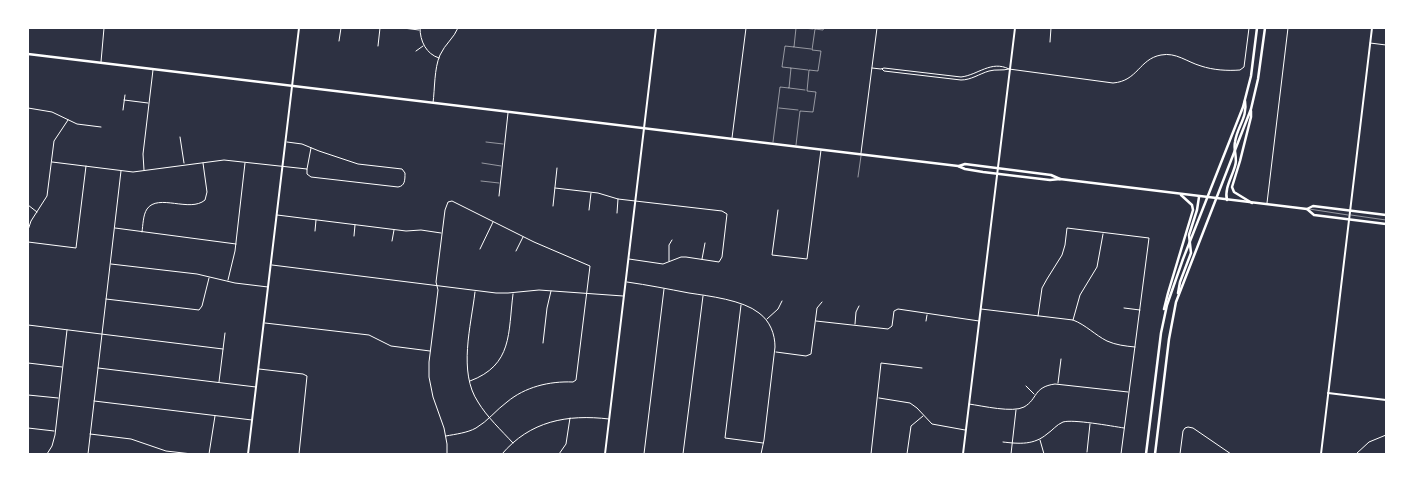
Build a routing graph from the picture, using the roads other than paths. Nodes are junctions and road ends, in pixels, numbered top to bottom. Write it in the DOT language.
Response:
graph roads {
  1 [pos="104,28"];
  2 [pos="299,28"];
  3 [pos="341,28"];
  4 [pos="380,28"];
  5 [pos="403,28"];
  6 [pos="458,28"];
  7 [pos="656,28"];
  8 [pos="746,28"];
  9 [pos="796,28"];
  10 [pos="803,28"];
  11 [pos="824,28"];
  12 [pos="877,28"];
  13 [pos="1015,28"];
  14 [pos="1051,28"];
  15 [pos="1249,28"];
  16 [pos="1257,28"];
  17 [pos="1265,28"];
  18 [pos="1288,28"];
  19 [pos="1372,28"];
  20 [pos="420,29"];
  21 [pos="815,29"];
  22 [pos="339,41"];
  23 [pos="1050,42"];
  24 [pos="1370,44"];
  25 [pos="1386,45"];
  26 [pos="378,46"];
  27 [pos="424,46"];
  28 [pos="794,47"];
  29 [pos="812,50"];
  30 [pos="416,51"];
  31 [pos="28,54"];
  32 [pos="439,58"];
  33 [pos="101,63"];
  34 [pos="791,68"];
  35 [pos="872,68"];
  36 [pos="153,69"];
  37 [pos="810,70"];
  38 [pos="1010,70"];
  39 [pos="292,86"];
  40 [pos="789,88"];
  41 [pos="807,90"];
  42 [pos="125,95"];
  43 [pos="1245,99"];
  44 [pos="124,100"];
  45 [pos="149,103"];
  46 [pos="433,103"];
  47 [pos="28,108"];
  48 [pos="777,108"];
  49 [pos="1251,109"];
  50 [pos="123,110"];
  51 [pos="800,111"];
  52 [pos="508,112"];
  53 [pos="68,120"];
  54 [pos="101,127"];
  55 [pos="644,128"];
  56 [pos="180,137"];
  57 [pos="732,139"];
  58 [pos="286,142"];
  59 [pos="486,142"];
  60 [pos="505,144"];
  61 [pos="773,144"];
  62 [pos="796,146"];
  63 [pos="310,148"];
  64 [pos="821,150"];
  65 [pos="1235,151"];
  66 [pos="861,154"];
  67 [pos="52,162"];
  68 [pos="203,162"];
  69 [pos="246,162"];
  70 [pos="482,163"];
  71 [pos="184,165"];
  72 [pos="86,166"];
  73 [pos="502,166"];
  74 [pos="958,166"];
  75 [pos="283,167"];
  76 [pos="557,168"];
  77 [pos="307,169"];
  78 [pos="997,169"];
  79 [pos="144,170"];
  80 [pos="121,171"];
  81 [pos="997,174"];
  82 [pos="858,177"];
  83 [pos="1060,180"];
  84 [pos="481,181"];
  85 [pos="500,184"];
  86 [pos="555,188"];
  87 [pos="591,192"];
  88 [pos="1182,194"];
  89 [pos="499,196"];
  90 [pos="1199,197"];
  91 [pos="618,198"];
  92 [pos="1208,198"];
  93 [pos="1216,199"];
  94 [pos="1227,200"];
  95 [pos="636,201"];
  96 [pos="1252,203"];
  97 [pos="1267,204"];
  98 [pos="28,205"];
  99 [pos="553,206"];
  100 [pos="1307,209"];
  101 [pos="589,210"];
  102 [pos="778,210"];
  103 [pos="1350,210"];
  104 [pos="37,212"];
  105 [pos="616,213"];
  106 [pos="277,215"];
  107 [pos="1350,215"];
  108 [pos="1386,215"];
  109 [pos="316,220"];
  110 [pos="1349,220"];
  111 [pos="1386,220"];
  112 [pos="494,221"];
  113 [pos="355,224"];
  114 [pos="1386,224"];
  115 [pos="114,228"];
  116 [pos="394,229"];
  117 [pos="28,230"];
  118 [pos="315,231"];
  119 [pos="142,232"];
  120 [pos="442,233"];
  121 [pos="1103,233"];
  122 [pos="354,236"];
  123 [pos="524,236"];
  124 [pos="672,240"];
  125 [pos="392,241"];
  126 [pos="28,242"];
  127 [pos="705,243"];
  128 [pos="1190,243"];
  129 [pos="236,244"];
  130 [pos="480,249"];
  131 [pos="516,251"];
  132 [pos="629,259"];
  133 [pos="702,260"];
  134 [pos="669,262"];
  135 [pos="110,264"];
  136 [pos="271,265"];
  137 [pos="209,277"];
  138 [pos="228,281"];
  139 [pos="626,282"];
  140 [pos="437,286"];
  141 [pos="268,287"];
  142 [pos="664,288"];
  143 [pos="551,290"];
  144 [pos="476,291"];
  145 [pos="513,293"];
  146 [pos="587,293"];
  147 [pos="703,295"];
  148 [pos="624,296"];
  149 [pos="1178,297"];
  150 [pos="106,299"];
  151 [pos="782,301"];
  152 [pos="822,302"];
  153 [pos="741,304"];
  154 [pos="859,306"];
  155 [pos="1124,308"];
  156 [pos="980,309"];
  157 [pos="1140,310"];
  158 [pos="928,313"];
  159 [pos="1038,316"];
  160 [pos="766,320"];
  161 [pos="1073,320"];
  162 [pos="816,321"];
  163 [pos="926,321"];
  164 [pos="979,321"];
  165 [pos="264,322"];
  166 [pos="28,325"];
  167 [pos="855,325"];
  168 [pos="1162,327"];
  169 [pos="67,330"];
  170 [pos="225,333"];
  171 [pos="102,334"];
  172 [pos="543,343"];
  173 [pos="1136,347"];
  174 [pos="223,349"];
  175 [pos="431,351"];
  176 [pos="775,352"];
  177 [pos="1060,360"];
  178 [pos="28,363"];
  179 [pos="63,367"];
  180 [pos="98,368"];
  181 [pos="922,368"];
  182 [pos="259,369"];
  183 [pos="219,382"];
  184 [pos="469,382"];
  185 [pos="1058,384"];
  186 [pos="1026,386"];
  187 [pos="256,387"];
  188 [pos="1129,393"];
  189 [pos="1328,393"];
  190 [pos="1035,394"];
  191 [pos="28,395"];
  192 [pos="59,398"];
  193 [pos="878,398"];
  194 [pos="1386,400"];
  195 [pos="94,401"];
  196 [pos="969,404"];
  197 [pos="1016,409"];
  198 [pos="924,415"];
  199 [pos="215,416"];
  200 [pos="490,417"];
  201 [pos="570,418"];
  202 [pos="609,419"];
  203 [pos="252,420"];
  204 [pos="1090,424"];
  205 [pos="28,428"];
  206 [pos="1125,428"];
  207 [pos="966,430"];
  208 [pos="55,431"];
  209 [pos="90,434"];
  210 [pos="1386,435"];
  211 [pos="446,436"];
  212 [pos="1040,439"];
  213 [pos="1003,442"];
  214 [pos="513,443"];
  215 [pos="764,443"];
  216 [pos="1012,443"];
  217 [pos="1086,452"];
  218 [pos="47,454"];
  219 [pos="88,454"];
  220 [pos="192,454"];
  221 [pos="209,454"];
  222 [pos="248,454"];
  223 [pos="299,454"];
  224 [pos="447,454"];
  225 [pos="502,454"];
  226 [pos="559,454"];
  227 [pos="605,454"];
  228 [pos="644,454"];
  229 [pos="683,454"];
  230 [pos="761,454"];
  231 [pos="871,454"];
  232 [pos="907,454"];
  233 [pos="963,454"];
  234 [pos="1011,454"];
  235 [pos="1044,454"];
  236 [pos="1121,454"];
  237 [pos="1146,454"];
  238 [pos="1155,454"];
  239 [pos="1180,454"];
  240 [pos="1231,454"];
  241 [pos="1321,454"];
  242 [pos="1356,454"];
  1 -- 33 [label="street"];
  2 -- 39 [label="street"];
  3 -- 22 [label="street"];
  4 -- 26 [label="street"];
  5 -- 20 [label="street"];
  6 -- 32 [label="street"];
  7 -- 55 [label="street"];
  8 -- 57 [label="street"];
  9 -- 28 [label="lane"];
  10 -- 21 [label="lane"];
  11 -- 21 [label="lane"];
  12 -- 35 [label="street"];
  13 -- 38 [label="street"];
  14 -- 23 [label="street"];
  15 -- 38 [label="street"];
  16 -- 43 [label="main road"];
  17 -- 49 [label="main road"];
  18 -- 97 [label="street"];
  19 -- 24 [label="street"];
  20 -- 27 [label="street"];
  21 -- 29 [label="lane"];
  24 -- 25 [label="street"];
  24 -- 103 [label="street"];
  27 -- 30 [label="street"];
  27 -- 32 [label="street"];
  28 -- 29 [label="lane"];
  28 -- 34 [label="lane"];
  29 -- 37 [label="lane"];
  31 -- 33 [label="main road"];
  32 -- 46 [label="street"];
  33 -- 36 [label="main road"];
  34 -- 37 [label="lane"];
  34 -- 40 [label="lane"];
  35 -- 38 [label="street"];
  35 -- 66 [label="street"];
  36 -- 39 [label="main road"];
  36 -- 45 [label="street"];
  37 -- 41 [label="lane"];
  38 -- 78 [label="street"];
  39 -- 46 [label="main road"];
  39 -- 58 [label="street"];
  40 -- 41 [label="lane"];
  40 -- 48 [label="lane"];
  41 -- 51 [label="lane"];
  42 -- 44 [label="street"];
  43 -- 65 [label="main road"];
  43 -- 92 [label="main road"];
  44 -- 45 [label="street"];
  44 -- 50 [label="street"];
  45 -- 79 [label="street"];
  46 -- 52 [label="main road"];
  47 -- 53 [label="street"];
  48 -- 51 [label="lane"];
  48 -- 61 [label="lane"];
  49 -- 65 [label="main road"];
  49 -- 96 [label="main road"];
  51 -- 62 [label="lane"];
  52 -- 55 [label="main road"];
  52 -- 60 [label="street"];
  53 -- 54 [label="street"];
  53 -- 67 [label="street"];
  55 -- 57 [label="main road"];
  55 -- 95 [label="street"];
  56 -- 71 [label="street"];
  57 -- 61 [label="main road"];
  58 -- 63 [label="street"];
  58 -- 75 [label="street"];
  59 -- 60 [label="lane"];
  60 -- 73 [label="street"];
  61 -- 62 [label="main road"];
  62 -- 64 [label="main road"];
  63 -- 77 [label="street"];
  63 -- 77 [label="street"];
  64 -- 66 [label="main road"];
  64 -- 102 [label="street"];
  65 -- 93 [label="main road"];
  65 -- 94 [label="main road"];
  66 -- 74 [label="main road"];
  66 -- 82 [label="lane"];
  67 -- 72 [label="street"];
  67 -- 104 [label="street"];
  68 -- 69 [label="street"];
  68 -- 71 [label="street"];
  68 -- 119 [label="street"];
  69 -- 75 [label="street"];
  69 -- 129 [label="street"];
  70 -- 73 [label="lane"];
  71 -- 79 [label="street"];
  72 -- 80 [label="street"];
  72 -- 126 [label="street"];
  73 -- 85 [label="street"];
  74 -- 78 [label="main road"];
  74 -- 81 [label="main road"];
  75 -- 77 [label="street"];
  75 -- 106 [label="street"];
  76 -- 86 [label="street"];
  78 -- 81 [label="street"];
  78 -- 83 [label="main road"];
  79 -- 80 [label="street"];
  80 -- 115 [label="street"];
  81 -- 83 [label="main road"];
  81 -- 156 [label="street"];
  83 -- 88 [label="main road"];
  84 -- 85 [label="lane"];
  85 -- 89 [label="street"];
  86 -- 87 [label="street"];
  86 -- 99 [label="street"];
  87 -- 91 [label="street"];
  87 -- 101 [label="street"];
  88 -- 90 [label="main road"];
  88 -- 168 [label="main road"];
  90 -- 92 [label="main road"];
  90 -- 128 [label="main road"];
  91 -- 95 [label="street"];
  91 -- 105 [label="street"];
  92 -- 93 [label="main road"];
  92 -- 128 [label="main road"];
  93 -- 94 [label="main road"];
  93 -- 149 [label="main road"];
  94 -- 96 [label="main road"];
  95 -- 132 [label="street"];
  95 -- 133 [label="street"];
  96 -- 97 [label="main road"];
  97 -- 100 [label="main road"];
  98 -- 104 [label="street"];
  100 -- 103 [label="main road"];
  100 -- 107 [label="lane"];
  100 -- 110 [label="main road"];
  103 -- 107 [label="street"];
  103 -- 108 [label="main road"];
  104 -- 117 [label="street"];
  106 -- 109 [label="street"];
  106 -- 136 [label="street"];
  107 -- 110 [label="street"];
  107 -- 111 [label="lane"];
  109 -- 113 [label="street"];
  109 -- 118 [label="street"];
  110 -- 114 [label="main road"];
  110 -- 189 [label="street"];
  112 -- 120 [label="street"];
  112 -- 123 [label="street"];
  112 -- 130 [label="street"];
  113 -- 116 [label="street"];
  113 -- 122 [label="street"];
  115 -- 119 [label="street"];
  115 -- 135 [label="street"];
  116 -- 120 [label="street"];
  116 -- 125 [label="street"];
  119 -- 129 [label="street"];
  120 -- 140 [label="street"];
  121 -- 157 [label="street"];
  121 -- 159 [label="street"];
  121 -- 161 [label="street"];
  123 -- 131 [label="street"];
  123 -- 146 [label="street"];
  124 -- 134 [label="street"];
  127 -- 133 [label="street"];
  128 -- 149 [label="main road"];
  128 -- 168 [label="main road"];
  129 -- 138 [label="street"];
  132 -- 134 [label="street"];
  132 -- 139 [label="street"];
  133 -- 134 [label="street"];
  135 -- 137 [label="street"];
  135 -- 150 [label="street"];
  136 -- 140 [label="street"];
  136 -- 141 [label="street"];
  137 -- 138 [label="street"];
  137 -- 150 [label="street"];
  138 -- 141 [label="street"];
  139 -- 142 [label="street"];
  139 -- 148 [label="street"];
  140 -- 144 [label="street"];
  140 -- 175 [label="street"];
  141 -- 165 [label="street"];
  142 -- 147 [label="street"];
  142 -- 228 [label="street"];
  143 -- 145 [label="street"];
  143 -- 146 [label="street"];
  143 -- 172 [label="street"];
  144 -- 145 [label="street"];
  144 -- 184 [label="street"];
  145 -- 184 [label="street"];
  146 -- 148 [label="street"];
  146 -- 200 [label="street"];
  147 -- 153 [label="street"];
  147 -- 229 [label="street"];
  148 -- 202 [label="street"];
  149 -- 238 [label="main road"];
  150 -- 171 [label="street"];
  151 -- 160 [label="street"];
  152 -- 162 [label="street"];
  153 -- 160 [label="street"];
  153 -- 215 [label="street"];
  154 -- 167 [label="street"];
  155 -- 157 [label="street"];
  156 -- 159 [label="street"];
  156 -- 164 [label="street"];
  157 -- 173 [label="street"];
  158 -- 163 [label="street"];
  158 -- 164 [label="street"];
  158 -- 167 [label="street"];
  159 -- 161 [label="street"];
  160 -- 176 [label="street"];
  161 -- 173 [label="street"];
  162 -- 167 [label="street"];
  162 -- 176 [label="street"];
  164 -- 196 [label="street"];
  165 -- 175 [label="street"];
  165 -- 182 [label="street"];
  166 -- 169 [label="street"];
  168 -- 237 [label="main road"];
  169 -- 171 [label="street"];
  169 -- 179 [label="street"];
  170 -- 174 [label="street"];
  171 -- 174 [label="street"];
  171 -- 180 [label="street"];
  173 -- 188 [label="street"];
  174 -- 183 [label="street"];
  175 -- 211 [label="street"];
  176 -- 215 [label="street"];
  177 -- 185 [label="street"];
  178 -- 179 [label="street"];
  179 -- 192 [label="street"];
  180 -- 183 [label="street"];
  180 -- 195 [label="street"];
  181 -- 193 [label="street"];
  182 -- 187 [label="street"];
  182 -- 223 [label="street"];
  183 -- 187 [label="street"];
  184 -- 200 [label="street"];
  185 -- 188 [label="street"];
  185 -- 190 [label="street"];
  186 -- 190 [label="street"];
  187 -- 203 [label="street"];
  188 -- 206 [label="street"];
  189 -- 194 [label="street"];
  189 -- 241 [label="street"];
  190 -- 197 [label="street"];
  191 -- 192 [label="street"];
  192 -- 208 [label="street"];
  193 -- 198 [label="street"];
  193 -- 231 [label="street"];
  195 -- 199 [label="street"];
  195 -- 209 [label="street"];
  196 -- 197 [label="street"];
  196 -- 207 [label="street"];
  197 -- 216 [label="street"];
  198 -- 207 [label="street"];
  198 -- 232 [label="street"];
  199 -- 203 [label="street"];
  199 -- 221 [label="street"];
  200 -- 211 [label="street"];
  200 -- 214 [label="street"];
  201 -- 202 [label="street"];
  201 -- 214 [label="street"];
  201 -- 226 [label="street"];
  202 -- 227 [label="street"];
  203 -- 222 [label="street"];
  204 -- 206 [label="street"];
  204 -- 212 [label="street"];
  204 -- 217 [label="street"];
  205 -- 208 [label="street"];
  206 -- 236 [label="street"];
  207 -- 233 [label="street"];
  208 -- 218 [label="street"];
  209 -- 219 [label="street"];
  209 -- 220 [label="street"];
  210 -- 242 [label="street"];
  211 -- 224 [label="street"];
  212 -- 216 [label="street"];
  212 -- 235 [label="street"];
  213 -- 216 [label="street"];
  214 -- 225 [label="street"];
  215 -- 230 [label="street"];
  216 -- 234 [label="street"];
  239 -- 240 [label="street"];
}
